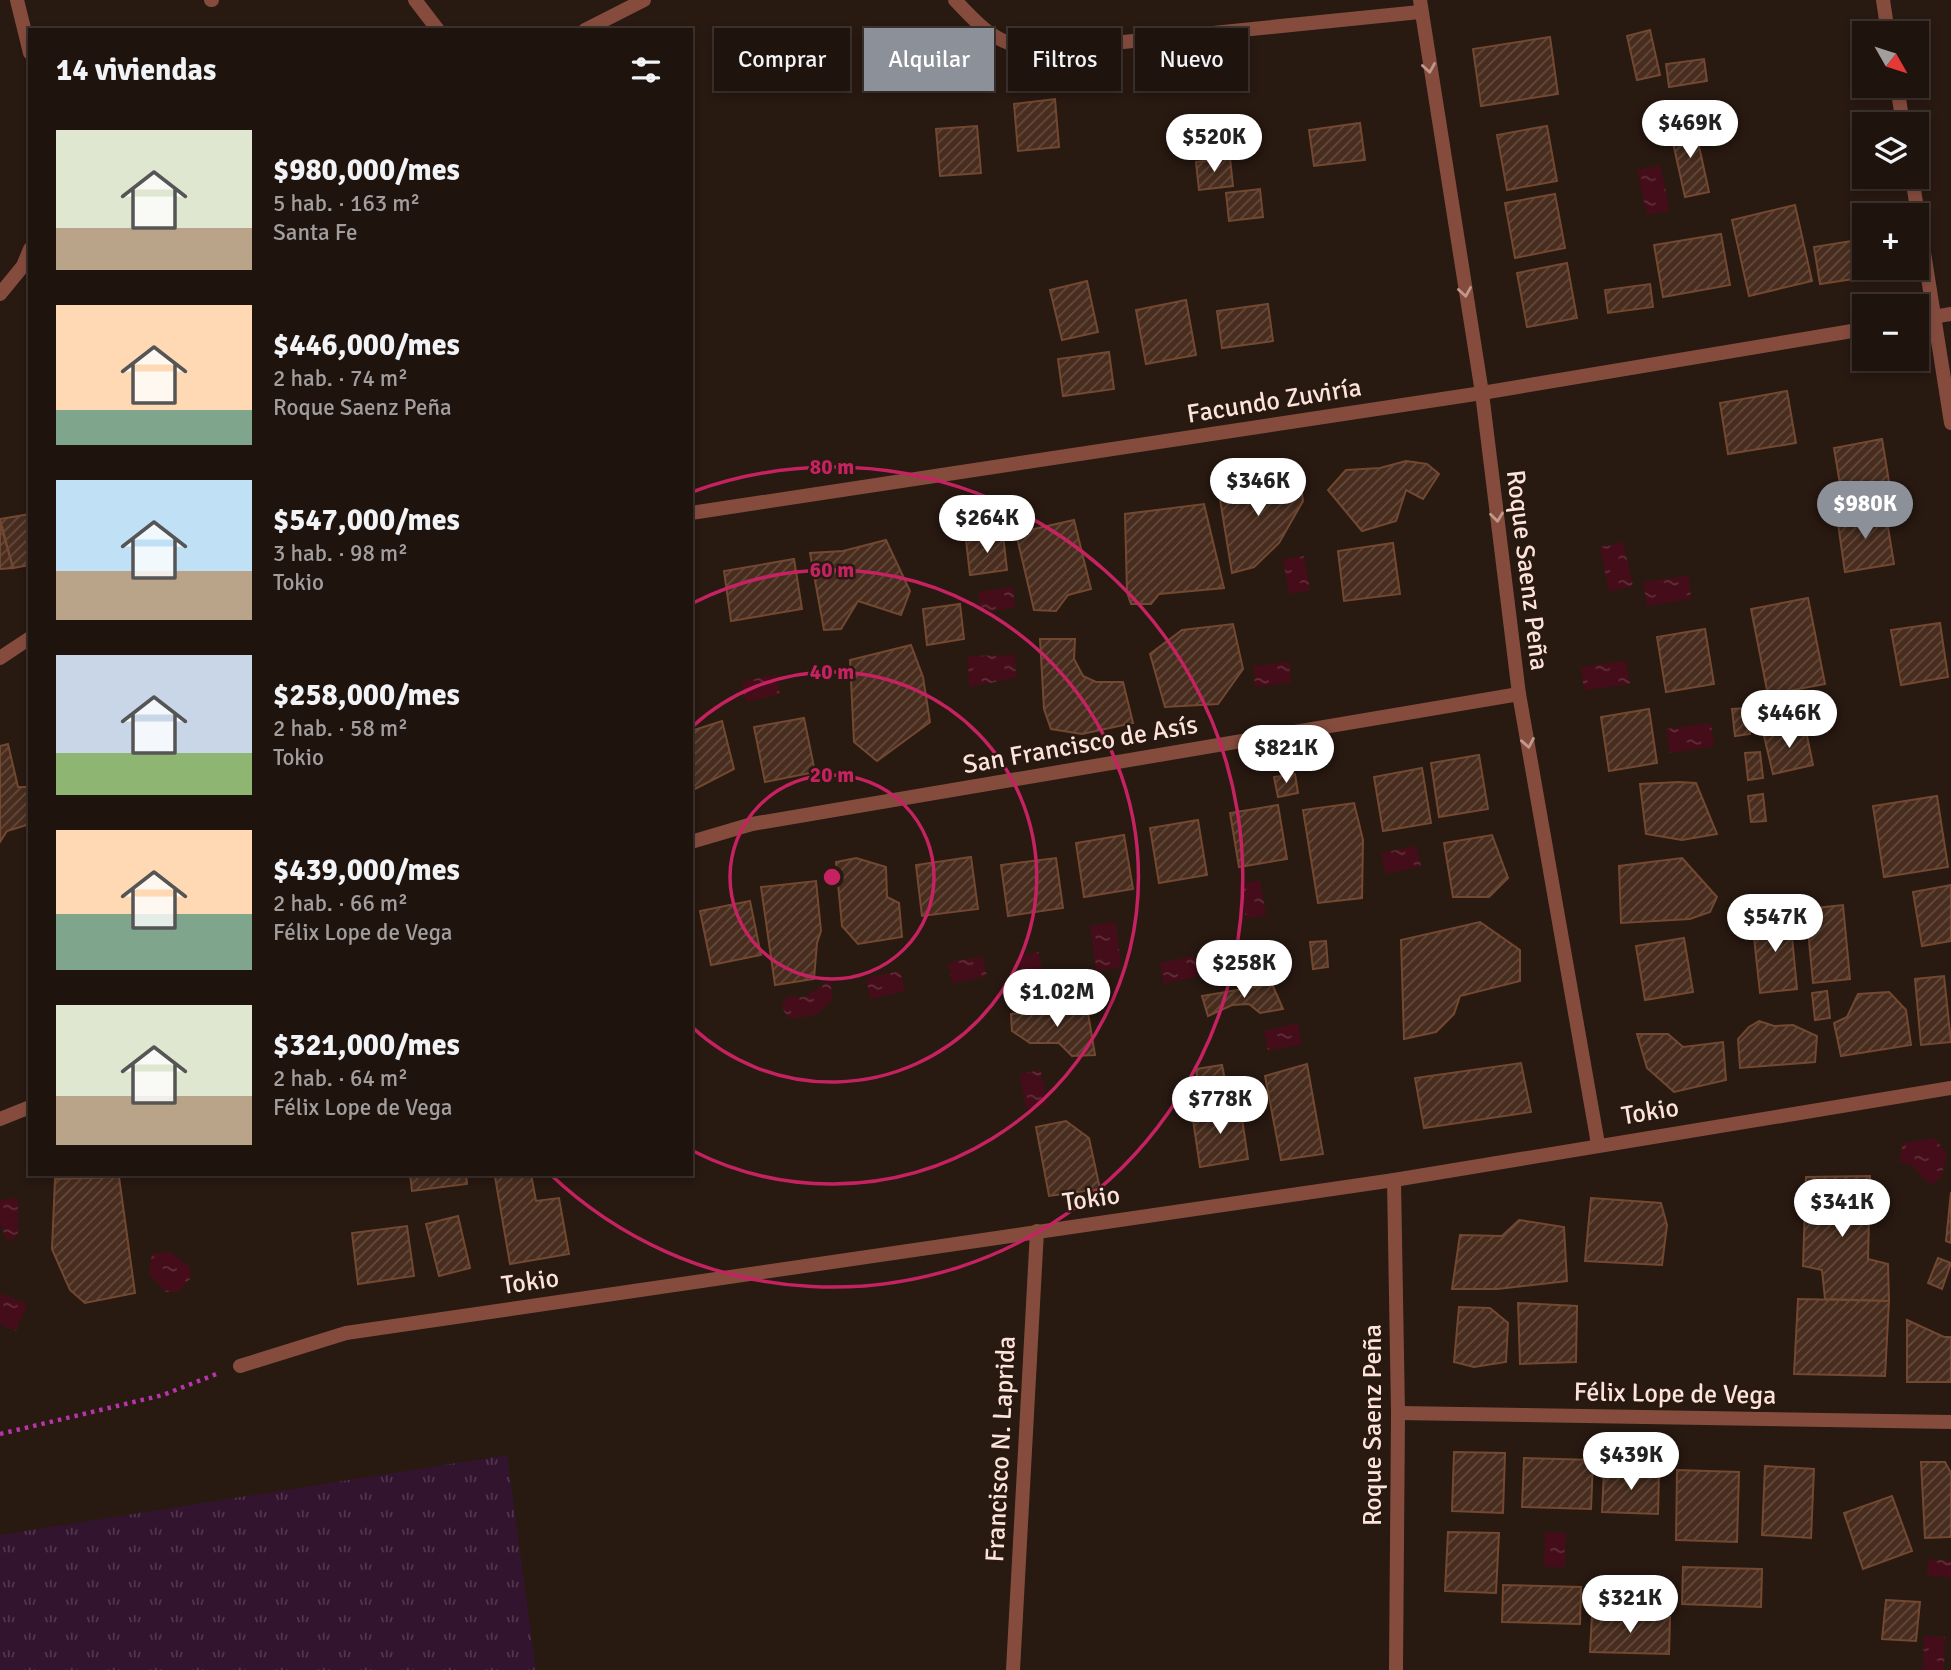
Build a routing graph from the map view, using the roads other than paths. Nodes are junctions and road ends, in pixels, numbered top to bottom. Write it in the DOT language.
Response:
graph roads {
  1 [pos="17,0"];
  2 [pos="415,0"];
  3 [pos="644,0"];
  4 [pos="955,0"];
  5 [pos="1883,0"];
  6 [pos="1420,6"];
  7 [pos="1886,21"];
  8 [pos="436,28"];
  9 [pos="589,28"];
  10 [pos="28,45"];
  11 [pos="1914,189"];
  12 [pos="28,254"];
  13 [pos="0,294"];
  14 [pos="1951,314"];
  15 [pos="1935,317"];
  16 [pos="1929,318"];
  17 [pos="1852,331"];
  18 [pos="1482,393"];
  19 [pos="1951,423"];
  20 [pos="693,513"];
  21 [pos="28,639"];
  22 [pos="0,658"];
  23 [pos="1520,694"];
  24 [pos="693,841"];
  25 [pos="1951,1088"];
  26 [pos="28,1108"];
  27 [pos="0,1119"];
  28 [pos="1598,1144"];
  29 [pos="1394,1180"];
  30 [pos="1037,1231"];
  31 [pos="240,1366"];
  32 [pos="1398,1413"];
  33 [pos="1951,1422"];
  34 [pos="1013,1670"];
  35 [pos="1396,1670"];
  1 -- 10 [label="street"];
  2 -- 8 [label="street"];
  3 -- 9 [label="street"];
  4 -- 6 [label="street"];
  5 -- 7 [label="street"];
  6 -- 18 [label="street, Roque Saenz Peña, one-way"];
  11 -- 15 [label="street"];
  12 -- 13 [label="street"];
  14 -- 15 [label="street"];
  15 -- 16 [label="street"];
  15 -- 19 [label="street"];
  17 -- 18 [label="street, Facundo Zuviría"];
  18 -- 20 [label="street, Facundo Zuviría"];
  18 -- 23 [label="street, Roque Saenz Peña, one-way"];
  21 -- 22 [label="street"];
  23 -- 24 [label="street, San Francisco de Asís"];
  23 -- 28 [label="street, Roque Saenz Peña, one-way"];
  25 -- 28 [label="street, Tokio"];
  26 -- 27 [label="street"];
  28 -- 29 [label="street, Tokio"];
  29 -- 30 [label="street, Tokio"];
  29 -- 32 [label="street, Roque Saenz Peña"];
  30 -- 31 [label="street, Tokio"];
  30 -- 34 [label="street, Francisco N. Laprida"];
  32 -- 33 [label="street, Félix Lope de Vega"];
  32 -- 35 [label="street, Roque Saenz Peña"];
}
